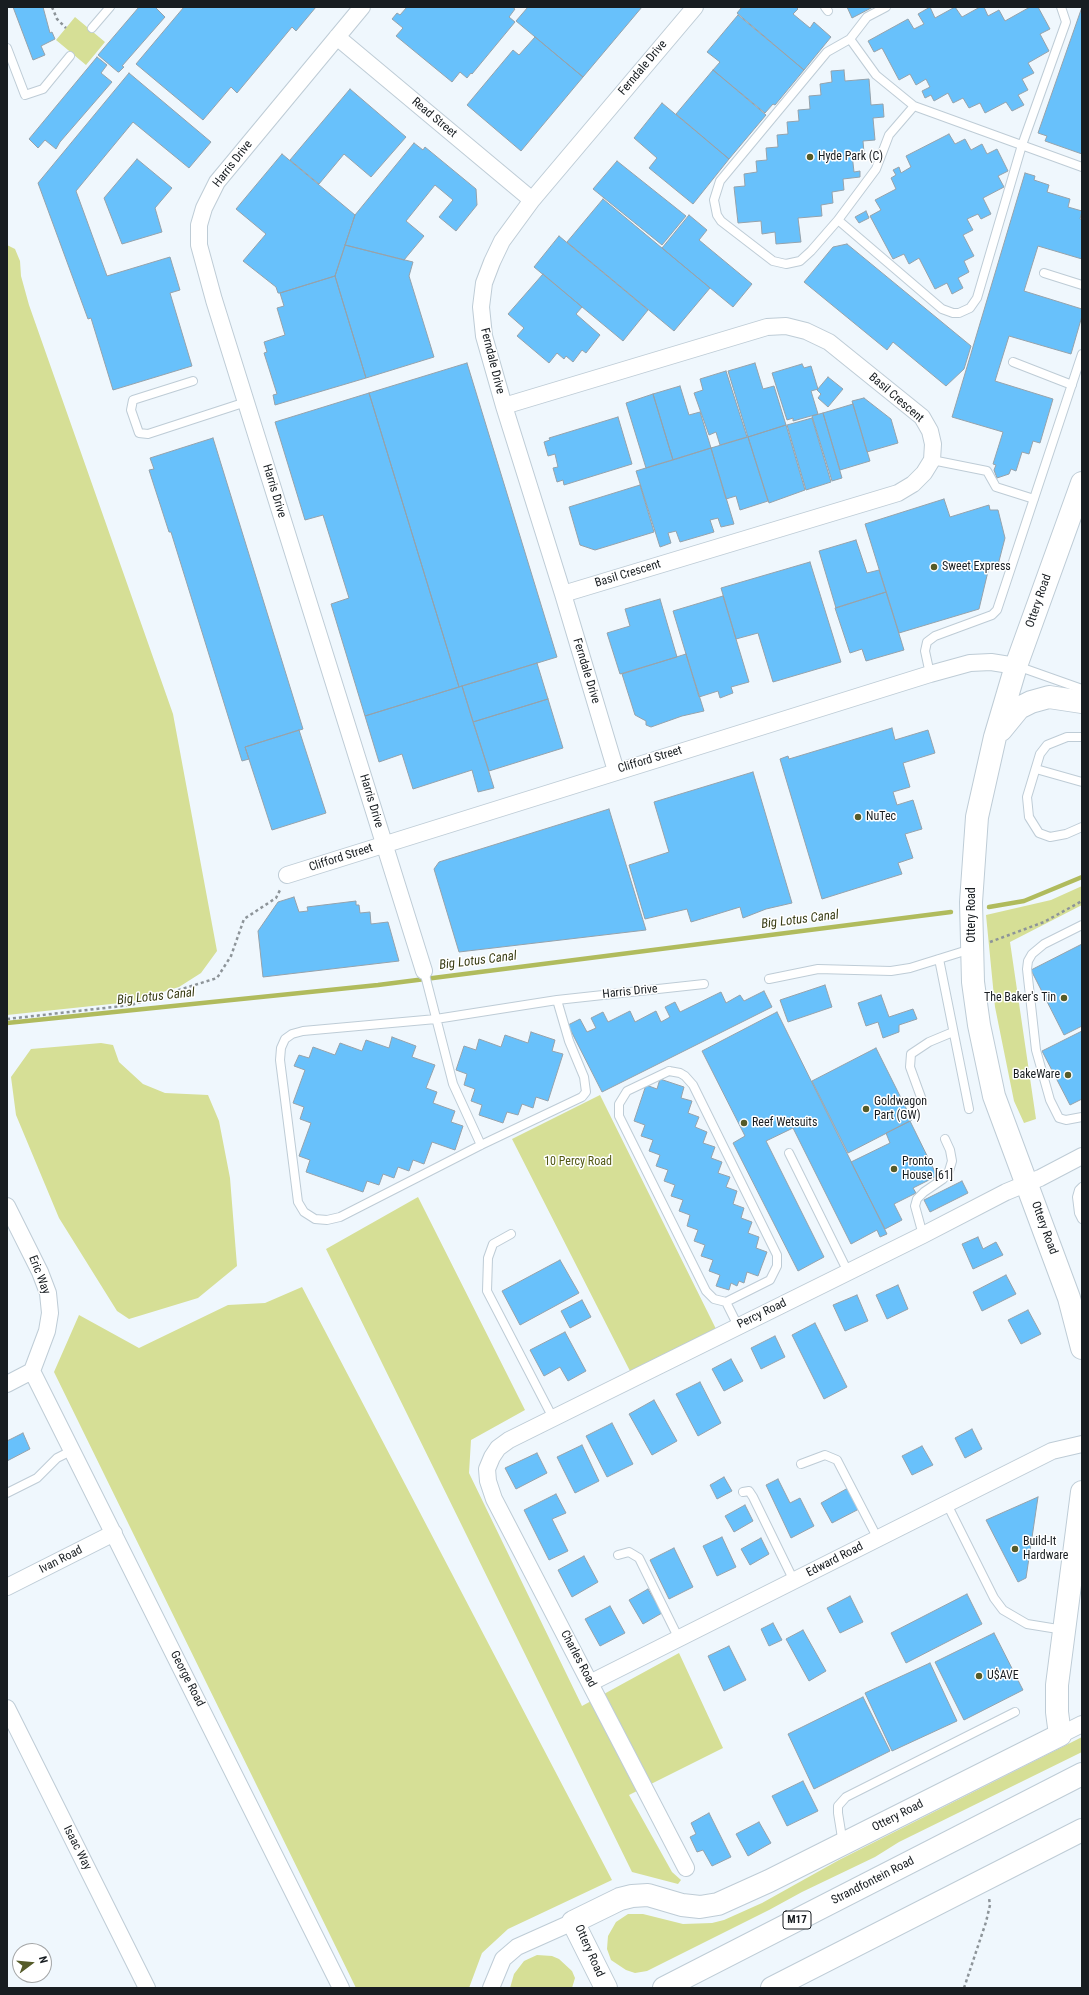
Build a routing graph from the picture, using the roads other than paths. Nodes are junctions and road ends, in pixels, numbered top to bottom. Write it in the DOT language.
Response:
graph roads {
  1 [pos="110,7"];
  2 [pos="362,7"];
  3 [pos="694,7"];
  4 [pos="886,7"];
  5 [pos="1061,7"];
  6 [pos="92,28"];
  7 [pos="337,37"];
  8 [pos="850,39"];
  9 [pos="7,48"];
  10 [pos="70,56"];
  11 [pos="914,106"];
  12 [pos="1022,145"];
  13 [pos="1082,167"];
  14 [pos="532,200"];
  15 [pos="838,220"];
  16 [pos="1044,273"];
  17 [pos="1082,285"];
  18 [pos="1082,354"];
  19 [pos="1012,362"];
  20 [pos="194,381"];
  21 [pos="1072,385"];
  22 [pos="246,402"];
  23 [pos="504,406"];
  24 [pos="932,460"];
  25 [pos="1082,483"];
  26 [pos="1034,499"];
  27 [pos="563,594"];
  28 [pos="1016,666"];
  29 [pos="930,674"];
  30 [pos="1082,689"];
  31 [pos="1082,702"];
  32 [pos="995,737"];
  33 [pos="1082,737"];
  34 [pos="1036,769"];
  35 [pos="616,771"];
  36 [pos="1082,782"];
  37 [pos="1082,826"];
  38 [pos="384,844"];
  39 [pos="287,875"];
  40 [pos="1082,925"];
  41 [pos="979,946"];
  42 [pos="939,959"];
  43 [pos="424,971"];
  44 [pos="769,979"];
  45 [pos="704,984"];
  46 [pos="557,1000"];
  47 [pos="436,1019"];
  48 [pos="953,1032"];
  49 [pos="922,1100"];
  50 [pos="969,1109"];
  51 [pos="1082,1117"];
  52 [pos="945,1139"];
  53 [pos="481,1145"];
  54 [pos="789,1153"];
  55 [pos="1082,1156"];
  56 [pos="1027,1183"];
  57 [pos="1082,1187"];
  58 [pos="7,1206"];
  59 [pos="1082,1219"];
  60 [pos="511,1234"];
  61 [pos="923,1235"];
  62 [pos="848,1272"];
  63 [pos="726,1302"];
  64 [pos="738,1326"];
  65 [pos="1082,1348"];
  66 [pos="32,1371"];
  67 [pos="7,1384"];
  68 [pos="554,1418"];
  69 [pos="1082,1444"];
  70 [pos="498,1448"];
  71 [pos="73,1450"];
  72 [pos="801,1464"];
  73 [pos="743,1492"];
  74 [pos="1082,1492"];
  75 [pos="7,1493"];
  76 [pos="947,1504"];
  77 [pos="114,1533"];
  78 [pos="878,1539"];
  79 [pos="618,1555"];
  80 [pos="794,1581"];
  81 [pos="7,1587"];
  82 [pos="1064,1630"];
  83 [pos="679,1639"];
  84 [pos="590,1683"];
  85 [pos="7,1708"];
  86 [pos="1014,1712"];
  87 [pos="1082,1724"];
  88 [pos="1060,1736"];
  89 [pos="1082,1774"];
  90 [pos="1082,1830"];
  91 [pos="843,1844"];
  92 [pos="686,1868"];
  93 [pos="574,1922"];
  94 [pos="148,1988"];
  95 [pos="341,1988"];
  96 [pos="491,1988"];
  97 [pos="606,1988"];
  98 [pos="664,1988"];
  99 [pos="772,1988"];
  1 -- 6 [label="lane"];
  2 -- 7 [label="street, Harris Drive"];
  3 -- 14 [label="street, Ferndale Drive"];
  4 -- 8 [label="lane"];
  5 -- 12 [label="lane"];
  7 -- 14 [label="street, Read Street"];
  7 -- 22 [label="street, Harris Drive"];
  8 -- 11 [label="lane"];
  8 -- 15 [label="lane"];
  9 -- 10 [label="lane"];
  11 -- 12 [label="lane"];
  11 -- 15 [label="lane"];
  12 -- 13 [label="lane"];
  12 -- 15 [label="lane"];
  14 -- 23 [label="street, Ferndale Drive"];
  16 -- 17 [label="lane"];
  18 -- 21 [label="lane"];
  19 -- 21 [label="lane"];
  20 -- 22 [label="lane"];
  21 -- 26 [label="lane"];
  22 -- 38 [label="street, Harris Drive"];
  23 -- 24 [label="street, Basil Crescent"];
  23 -- 27 [label="street, Ferndale Drive"];
  24 -- 26 [label="lane"];
  24 -- 27 [label="street, Basil Crescent"];
  25 -- 28 [label="street, Ottery Road"];
  26 -- 29 [label="lane"];
  27 -- 35 [label="street, Ferndale Drive"];
  28 -- 29 [label="street, Clifford Street"];
  28 -- 30 [label="lane"];
  28 -- 32 [label="street, Ottery Road"];
  29 -- 35 [label="street, Clifford Street"];
  31 -- 32 [label="street"];
  32 -- 41 [label="street, Ottery Road"];
  33 -- 34 [label="lane"];
  34 -- 36 [label="lane"];
  34 -- 37 [label="lane"];
  35 -- 38 [label="street, Clifford Street"];
  38 -- 39 [label="street, Clifford Street"];
  38 -- 43 [label="street, Harris Drive"];
  40 -- 51 [label="lane"];
  41 -- 42 [label="lane"];
  41 -- 56 [label="street, Ottery Road"];
  42 -- 44 [label="lane"];
  42 -- 48 [label="lane"];
  43 -- 47 [label="lane, Harris Drive"];
  45 -- 46 [label="lane, Harris Drive"];
  46 -- 47 [label="lane, Harris Drive"];
  46 -- 53 [label="lane"];
  47 -- 53 [label="lane, Harris Drive"];
  47 -- 53 [label="lane, Harris Drive"];
  48 -- 49 [label="lane"];
  48 -- 50 [label="lane"];
  52 -- 61 [label="lane"];
  54 -- 62 [label="lane"];
  55 -- 56 [label="street, Percy Road"];
  56 -- 61 [label="street, Percy Road"];
  56 -- 65 [label="street, Ottery Road"];
  57 -- 59 [label="lane"];
  58 -- 66 [label="street, Eric Way"];
  60 -- 68 [label="lane"];
  61 -- 62 [label="street, Percy Road"];
  62 -- 64 [label="street, Percy Road"];
  63 -- 63 [label="lane"];
  63 -- 64 [label="lane"];
  64 -- 68 [label="street, Percy Road"];
  66 -- 67 [label="street"];
  66 -- 71 [label="street, George Road"];
  68 -- 70 [label="street, Percy Road"];
  69 -- 76 [label="street, Edward Road"];
  70 -- 84 [label="street, Charles Road"];
  71 -- 75 [label="lane"];
  71 -- 77 [label="street, George Road"];
  72 -- 78 [label="lane"];
  73 -- 80 [label="lane"];
  74 -- 82 [label="street"];
  76 -- 78 [label="street, Edward Road"];
  76 -- 82 [label="lane"];
  77 -- 81 [label="street, Ivan Road"];
  77 -- 95 [label="street, George Road"];
  78 -- 80 [label="street, Edward Road"];
  79 -- 83 [label="lane"];
  80 -- 83 [label="street, Edward Road"];
  82 -- 88 [label="street"];
  83 -- 84 [label="street, Edward Road"];
  84 -- 92 [label="street, Charles Road"];
  85 -- 94 [label="street, Isaac Way"];
  86 -- 91 [label="lane"];
  87 -- 88 [label="street"];
  88 -- 91 [label="street, Ottery Road"];
  89 -- 98 [label="street, Strandfontein Road / M17"];
  90 -- 99 [label="street"];
  91 -- 93 [label="street, Ottery Road"];
  93 -- 96 [label="street"];
  93 -- 97 [label="street, Ottery Road"];
}
